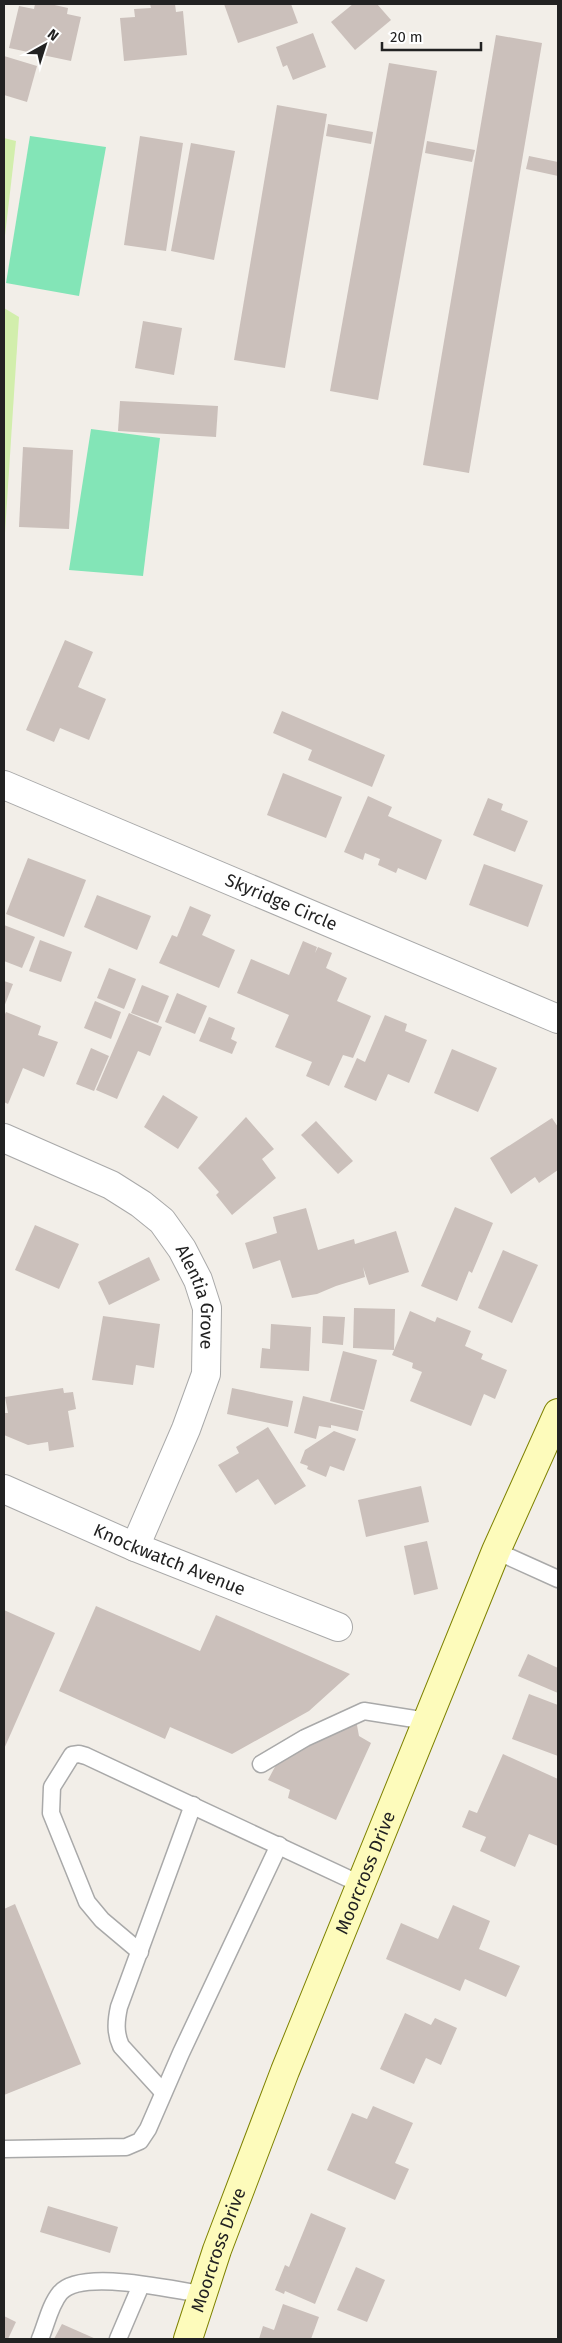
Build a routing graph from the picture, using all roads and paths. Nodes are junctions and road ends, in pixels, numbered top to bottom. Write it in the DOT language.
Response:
graph roads {
  1 [pos="4,785"];
  2 [pos="558,1019"];
  3 [pos="4,1138"];
  4 [pos="556,1422"];
  5 [pos="4,1489"];
  6 [pos="135,1547"];
  7 [pos="496,1550"];
  8 [pos="558,1579"];
  9 [pos="338,1627"];
  10 [pos="426,1721"];
  11 [pos="262,1764"];
  12 [pos="193,1805"];
  13 [pos="279,1845"];
  14 [pos="360,1884"];
  15 [pos="140,1952"];
  16 [pos="163,2092"];
  17 [pos="4,2148"];
  18 [pos="141,2285"];
  19 [pos="202,2294"];
  20 [pos="40,2339"];
  21 [pos="118,2339"];
  22 [pos="188,2339"];
  1 -- 2 [label="street, Skyridge Circle"];
  3 -- 6 [label="street, Alentia Grove"];
  4 -- 7 [label="street, Moorcross Drive"];
  5 -- 6 [label="street, Knockwatch Avenue"];
  6 -- 9 [label="street, Knockwatch Avenue"];
  7 -- 8 [label="lane"];
  7 -- 10 [label="street, Moorcross Drive"];
  10 -- 11 [label="lane"];
  10 -- 14 [label="street, Moorcross Drive"];
  12 -- 13 [label="lane"];
  12 -- 15 [label="lane"];
  12 -- 15 [label="lane"];
  13 -- 14 [label="lane"];
  13 -- 16 [label="lane"];
  14 -- 19 [label="street, Moorcross Drive"];
  15 -- 16 [label="lane"];
  16 -- 17 [label="lane"];
  18 -- 19 [label="lane"];
  18 -- 20 [label="lane"];
  18 -- 21 [label="lane"];
  19 -- 22 [label="street, Moorcross Drive"];
}
